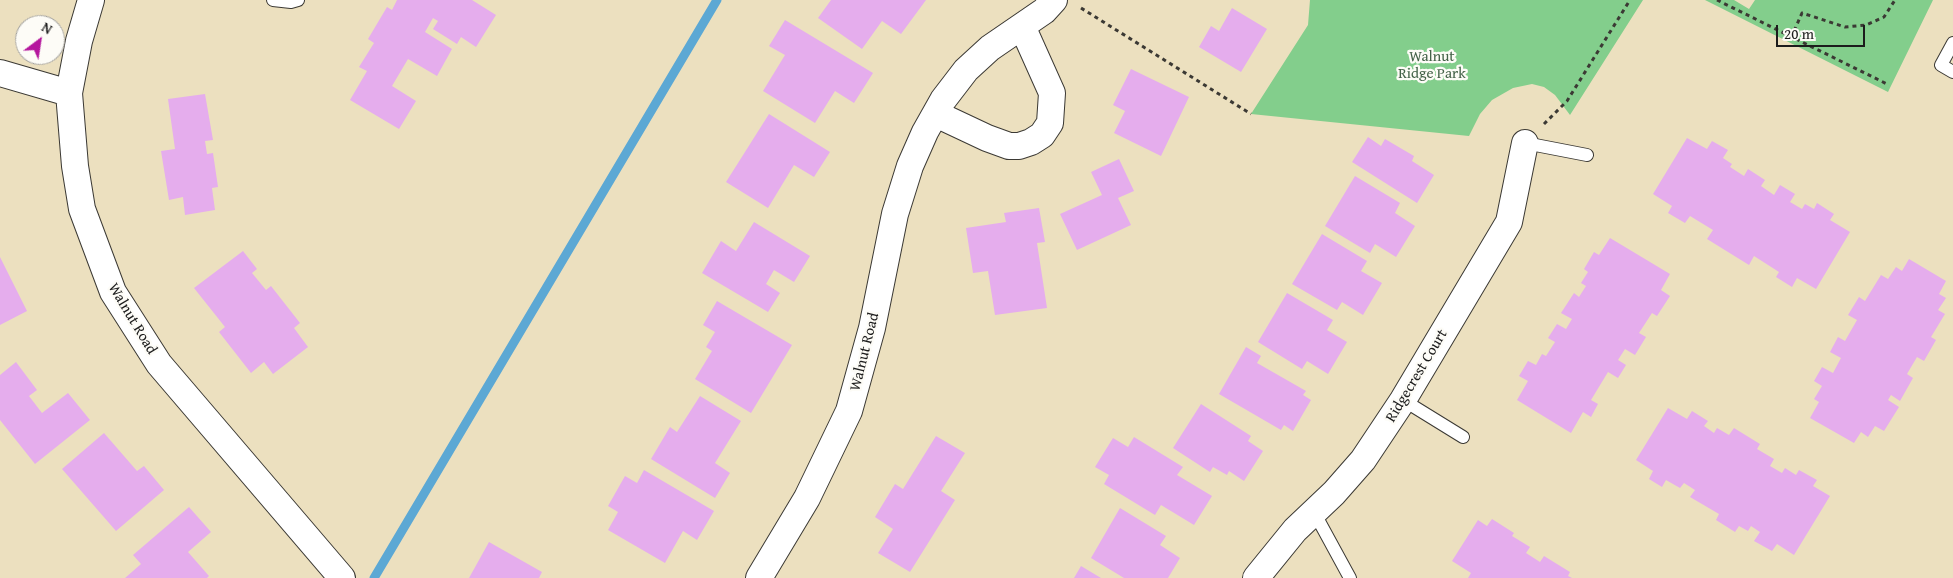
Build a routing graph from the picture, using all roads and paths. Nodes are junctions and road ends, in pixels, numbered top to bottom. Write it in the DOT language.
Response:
graph roads {
  1 [pos="91,0"];
  2 [pos="273,0"];
  3 [pos="298,0"];
  4 [pos="1630,0"];
  5 [pos="1717,0"];
  6 [pos="1895,0"];
  7 [pos="1065,3"];
  8 [pos="1022,26"];
  9 [pos="1791,38"];
  10 [pos="1953,43"];
  11 [pos="1953,72"];
  12 [pos="0,73"];
  13 [pos="1887,84"];
  14 [pos="69,93"];
  15 [pos="936,114"];
  16 [pos="1251,114"];
  17 [pos="1525,143"];
  18 [pos="1587,155"];
  19 [pos="1403,400"];
  20 [pos="1463,436"];
  21 [pos="1314,512"];
  22 [pos="341,577"];
  23 [pos="759,578"];
  24 [pos="1256,578"];
  25 [pos="1350,578"];
  1 -- 14 [label="street, Walnut Road"];
  2 -- 3 [label="lane"];
  4 -- 17 [label="path"];
  5 -- 9 [label="path"];
  6 -- 9 [label="path"];
  7 -- 8 [label="street, Walnut Road"];
  7 -- 16 [label="path"];
  8 -- 15 [label="street, Walnut Road"];
  8 -- 15 [label="street"];
  9 -- 13 [label="path"];
  10 -- 11 [label="lane"];
  12 -- 14 [label="street"];
  14 -- 22 [label="street, Walnut Road"];
  15 -- 23 [label="street, Walnut Road"];
  17 -- 18 [label="lane"];
  17 -- 19 [label="street, Ridgecrest Court"];
  19 -- 20 [label="lane"];
  19 -- 21 [label="street, Ridgecrest Court"];
  21 -- 24 [label="street, Ridgecrest Court"];
  21 -- 25 [label="lane"];
}
